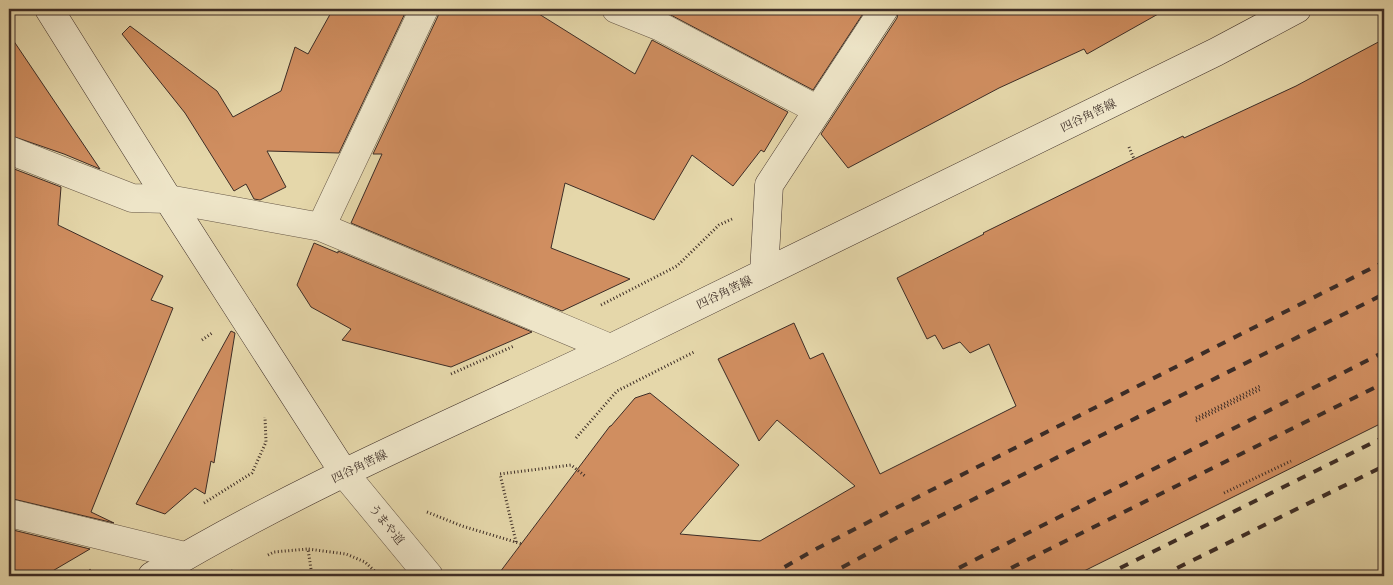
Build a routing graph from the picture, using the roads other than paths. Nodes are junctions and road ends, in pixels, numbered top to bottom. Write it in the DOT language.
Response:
graph roads {
  1 [pos="49,9"];
  2 [pos="424,9"];
  3 [pos="616,9"];
  4 [pos="884,9"];
  5 [pos="1297,9"];
  6 [pos="818,110"];
  7 [pos="9,150"];
  8 [pos="168,199"];
  9 [pos="321,227"];
  10 [pos="764,273"];
  11 [pos="610,348"];
  12 [pos="344,472"];
  13 [pos="9,513"];
  14 [pos="186,556"];
  15 [pos="152,576"];
  16 [pos="429,576"];
  1 -- 8 [label="street, うまや道"];
  2 -- 9 [label="street"];
  3 -- 6 [label="street"];
  4 -- 6 [label="street"];
  5 -- 10 [label="street, 四谷角筈線"];
  6 -- 10 [label="street"];
  7 -- 8 [label="street"];
  8 -- 9 [label="street"];
  8 -- 12 [label="street, うまや道"];
  9 -- 11 [label="street"];
  10 -- 11 [label="street, 四谷角筈線"];
  11 -- 12 [label="street, 四谷角筈線"];
  12 -- 14 [label="street, 四谷角筈線"];
  12 -- 16 [label="street, うまや道"];
  13 -- 14 [label="street"];
  14 -- 15 [label="street, 四谷角筈線"];
}
